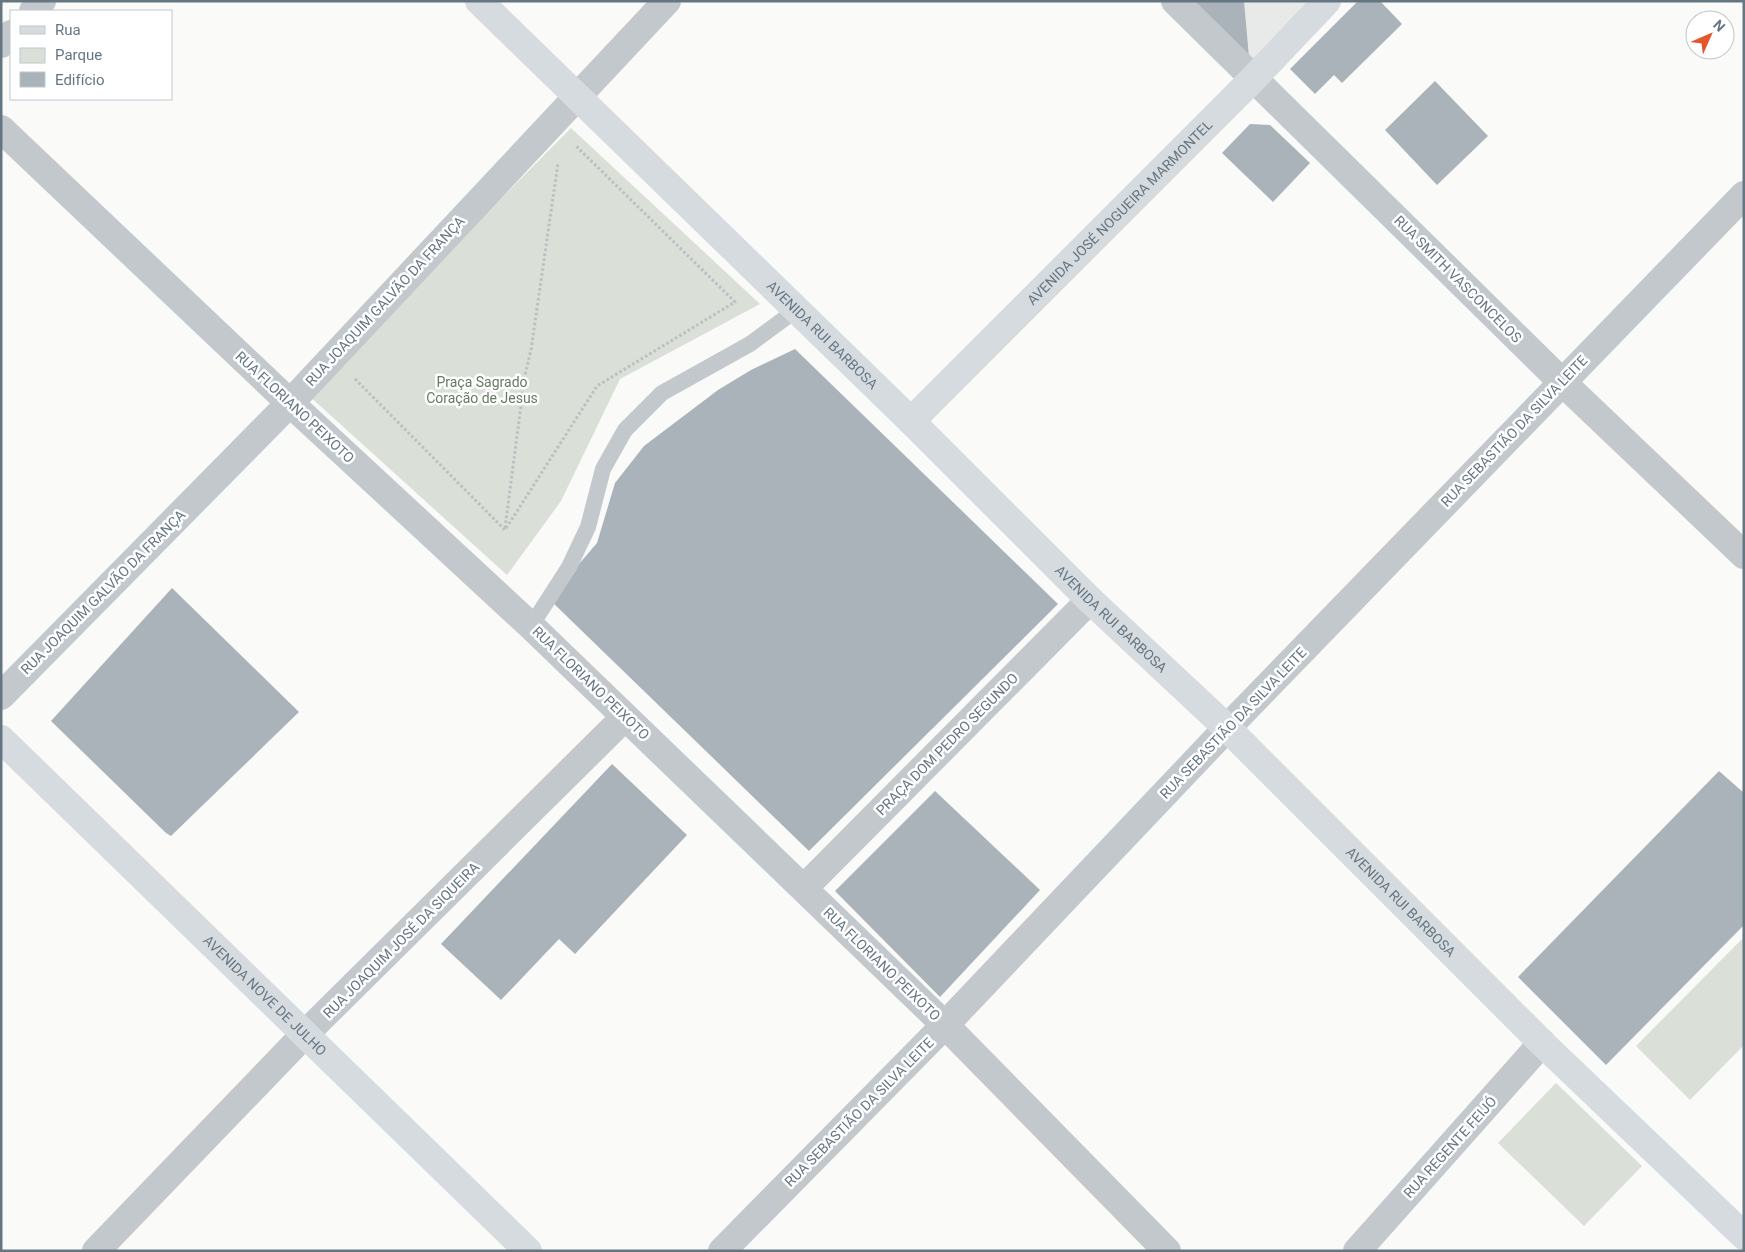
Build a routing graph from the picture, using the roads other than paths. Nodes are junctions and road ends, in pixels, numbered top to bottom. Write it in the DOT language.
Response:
graph roads {
  1 [pos="479,1"];
  2 [pos="667,1"];
  3 [pos="1175,1"];
  4 [pos="1326,1"];
  5 [pos="10,35"];
  6 [pos="1,44"];
  7 [pos="1254,78"];
  8 [pos="577,97"];
  9 [pos="1,129"];
  10 [pos="1744,195"];
  11 [pos="796,310"];
  12 [pos="1562,382"];
  13 [pos="290,403"];
  14 [pos="911,421"];
  15 [pos="1744,555"];
  16 [pos="1090,600"];
  17 [pos="532,626"];
  18 [pos="1,696"];
  19 [pos="625,717"];
  20 [pos="1227,728"];
  21 [pos="1,739"];
  22 [pos="804,888"];
  23 [pos="945,1025"];
  24 [pos="305,1034"];
  25 [pos="1542,1043"];
  26 [pos="1744,1236"];
  27 [pos="96,1251"];
  28 [pos="528,1251"];
  29 [pos="722,1251"];
  30 [pos="1167,1251"];
  31 [pos="1357,1251"];
  1 -- 8 [label="main road, AVENIDA RUI BARBOSA"];
  2 -- 8 [label="street, RUA JOAQUIM GALVÃO DA FRANÇA"];
  3 -- 7 [label="street, RUA SMITH VASCONCELOS"];
  4 -- 7 [label="main road, AVENIDA JOSÉ NOGUEIRA MARMONTEL"];
  5 -- 6 [label="street"];
  7 -- 12 [label="street, RUA SMITH VASCONCELOS"];
  7 -- 14 [label="main road, AVENIDA JOSÉ NOGUEIRA MARMONTEL"];
  8 -- 11 [label="main road, AVENIDA RUI BARBOSA"];
  8 -- 13 [label="street, RUA JOAQUIM GALVÃO DA FRANÇA"];
  9 -- 13 [label="street, RUA FLORIANO PEIXOTO"];
  10 -- 12 [label="street, RUA SEBASTIÃO DA SILVA LEITE"];
  11 -- 14 [label="main road, AVENIDA RUI BARBOSA"];
  11 -- 17 [label="lane"];
  12 -- 15 [label="street, RUA SMITH VASCONCELOS"];
  12 -- 20 [label="street, RUA SEBASTIÃO DA SILVA LEITE"];
  13 -- 17 [label="street, RUA FLORIANO PEIXOTO"];
  13 -- 18 [label="street, RUA JOAQUIM GALVÃO DA FRANÇA"];
  14 -- 16 [label="main road, AVENIDA RUI BARBOSA"];
  16 -- 20 [label="main road, AVENIDA RUI BARBOSA"];
  16 -- 22 [label="street, PRAÇA DOM PEDRO SEGUNDO"];
  17 -- 19 [label="street, RUA FLORIANO PEIXOTO"];
  19 -- 22 [label="street, RUA FLORIANO PEIXOTO"];
  19 -- 24 [label="street, RUA JOAQUIM JOSÉ DA SIQUEIRA"];
  20 -- 23 [label="street, RUA SEBASTIÃO DA SILVA LEITE"];
  20 -- 25 [label="main road, AVENIDA RUI BARBOSA"];
  21 -- 24 [label="main road, AVENIDA NOVE DE JULHO"];
  22 -- 23 [label="street, RUA FLORIANO PEIXOTO"];
  23 -- 29 [label="street, RUA SEBASTIÃO DA SILVA LEITE"];
  23 -- 30 [label="street, RUA FLORIANO PEIXOTO"];
  24 -- 27 [label="street, RUA JOAQUIM JOSÉ DA SIQUEIRA"];
  24 -- 28 [label="main road, AVENIDA NOVE DE JULHO"];
  25 -- 26 [label="main road, AVENIDA RUI BARBOSA"];
  25 -- 31 [label="street, RUA REGENTE FEIJÓ"];
}
